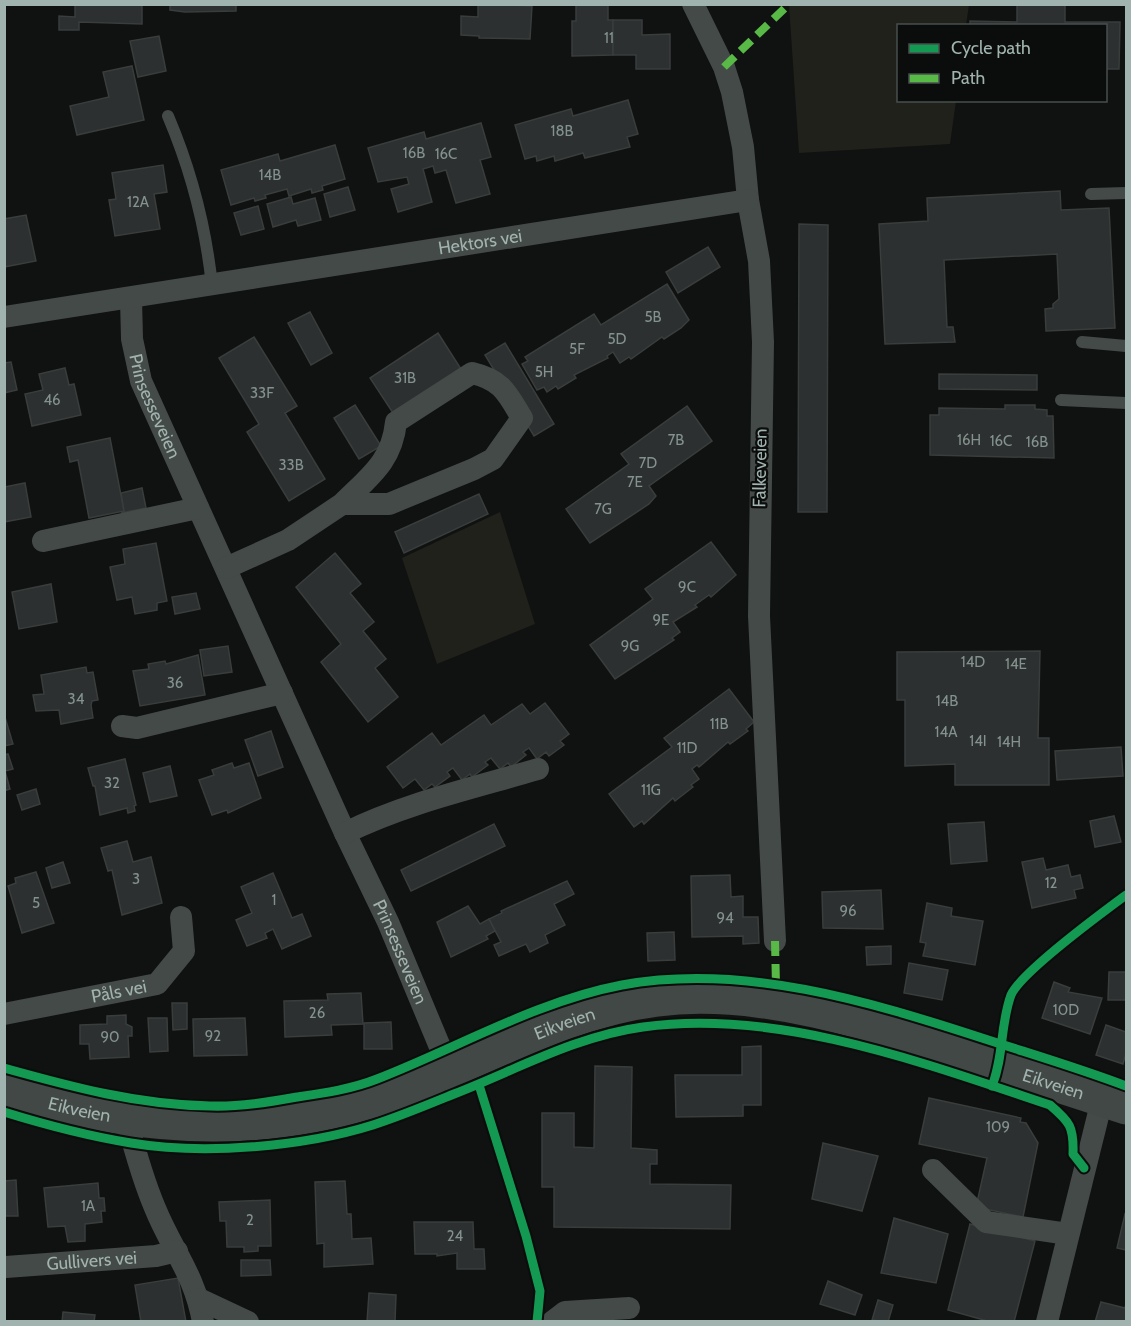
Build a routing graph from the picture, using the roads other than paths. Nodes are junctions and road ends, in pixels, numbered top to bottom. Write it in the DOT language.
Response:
graph roads {
  1 [pos="693,4"];
  2 [pos="168,116"];
  3 [pos="1126,193"];
  4 [pos="1091,194"];
  5 [pos="748,200"];
  6 [pos="212,286"];
  7 [pos="130,299"];
  8 [pos="4,317"];
  9 [pos="1082,342"];
  10 [pos="1126,346"];
  11 [pos="1061,400"];
  12 [pos="1126,403"];
  13 [pos="342,504"];
  14 [pos="198,508"];
  15 [pos="43,542"];
  16 [pos="226,568"];
  17 [pos="282,693"];
  18 [pos="122,726"];
  19 [pos="538,769"];
  20 [pos="345,833"];
  21 [pos="181,916"];
  22 [pos="775,941"];
  23 [pos="4,1014"];
  24 [pos="450,1071"];
  25 [pos="4,1090"];
  26 [pos="1114,1104"];
  27 [pos="127,1121"];
  28 [pos="933,1170"];
  29 [pos="1068,1234"];
  30 [pos="177,1251"];
  31 [pos="6,1267"];
  32 [pos="199,1299"];
  33 [pos="629,1308"];
  34 [pos="203,1322"];
  35 [pos="248,1322"];
  36 [pos="552,1322"];
  37 [pos="1047,1322"];
  1 -- 5 [label="street, Falkeveien"];
  2 -- 6 [label="lane"];
  3 -- 4 [label="lane"];
  5 -- 6 [label="street, Hektors vei"];
  5 -- 22 [label="street, Falkeveien"];
  6 -- 7 [label="street, Hektors vei"];
  7 -- 8 [label="street, Hektors vei"];
  7 -- 14 [label="street, Prinsesseveien"];
  9 -- 10 [label="lane"];
  11 -- 12 [label="lane"];
  13 -- 13 [label="street"];
  13 -- 16 [label="street"];
  14 -- 15 [label="street"];
  14 -- 16 [label="street, Prinsesseveien"];
  16 -- 17 [label="street, Prinsesseveien"];
  17 -- 18 [label="street"];
  17 -- 20 [label="street, Prinsesseveien"];
  19 -- 20 [label="street"];
  20 -- 24 [label="street, Prinsesseveien"];
  21 -- 23 [label="street, Påls vei"];
  24 -- 26 [label="main road, Eikveien"];
  24 -- 27 [label="main road, Eikveien"];
  25 -- 27 [label="main road, Eikveien"];
  26 -- 29 [label="street"];
  27 -- 30 [label="street"];
  28 -- 29 [label="street"];
  29 -- 37 [label="street"];
  30 -- 31 [label="street, Gullivers vei"];
  30 -- 32 [label="street"];
  32 -- 34 [label="street"];
  32 -- 35 [label="street"];
  33 -- 36 [label="street"];
}
